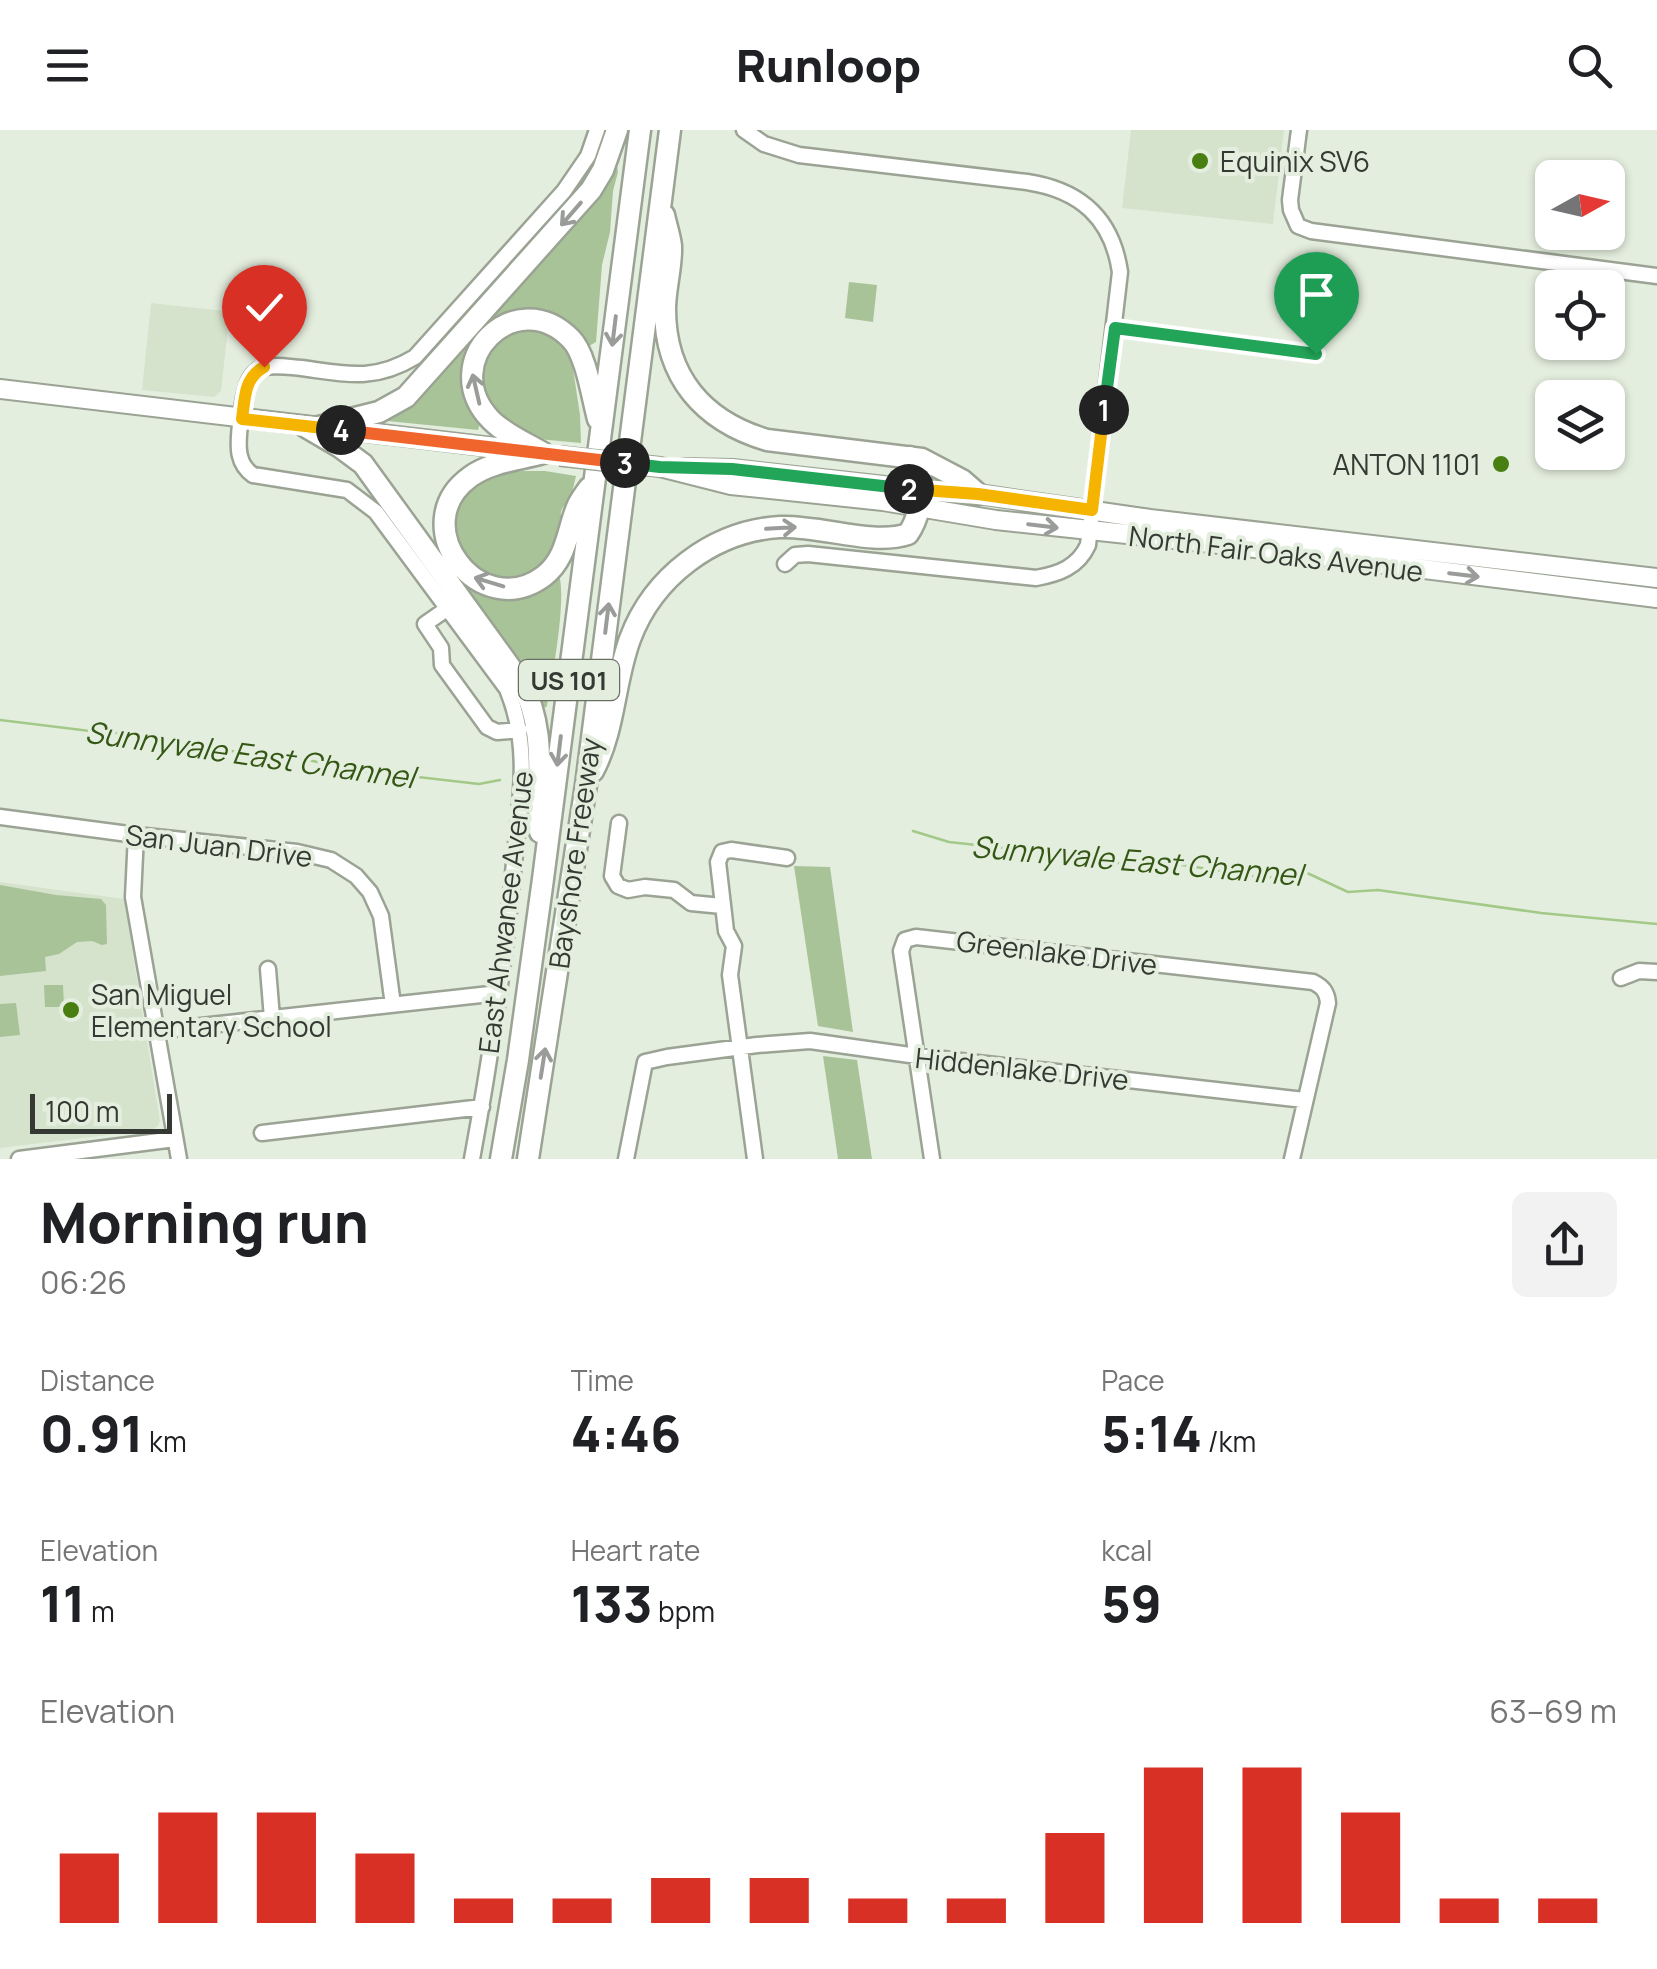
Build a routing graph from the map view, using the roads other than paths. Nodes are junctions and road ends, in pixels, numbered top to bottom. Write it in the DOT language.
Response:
graph roads {
  1 [pos="597,130"];
  2 [pos="617,130"];
  3 [pos="640,130"];
  4 [pos="670,130"];
  5 [pos="744,130"];
  6 [pos="1299,130"];
  7 [pos="661,200"];
  8 [pos="1657,276"];
  9 [pos="1115,328"];
  10 [pos="1316,354"];
  11 [pos="0,389"];
  12 [pos="242,419"];
  13 [pos="310,427"];
  14 [pos="601,428"];
  15 [pos="551,455"];
  16 [pos="910,457"];
  17 [pos="594,481"];
  18 [pos="978,494"];
  19 [pos="919,498"];
  20 [pos="1092,510"];
  21 [pos="1090,531"];
  22 [pos="785,564"];
  23 [pos="1657,578"];
  24 [pos="1657,598"];
  25 [pos="448,608"];
  26 [pos="520,730"];
  27 [pos="586,784"];
  28 [pos="0,817"];
  29 [pos="619,823"];
  30 [pos="136,835"];
  31 [pos="787,858"];
  32 [pos="543,879"];
  33 [pos="722,906"];
  34 [pos="268,969"];
  35 [pos="1657,972"];
  36 [pos="1621,978"];
  37 [pos="499,993"];
  38 [pos="393,1005"];
  39 [pos="272,1018"];
  40 [pos="156,1031"];
  41 [pos="740,1047"];
  42 [pos="916,1056"];
  43 [pos="1304,1100"];
  44 [pos="482,1107"];
  45 [pos="262,1133"];
  46 [pos="175,1139"];
  47 [pos="19,1159"];
  48 [pos="179,1159"];
  49 [pos="472,1159"];
  50 [pos="501,1159"];
  51 [pos="528,1159"];
  52 [pos="626,1159"];
  53 [pos="755,1159"];
  54 [pos="932,1159"];
  55 [pos="1292,1159"];
  1 -- 12 [label="street, East Ahwanee Avenue"];
  2 -- 13 [label="highway, one-way"];
  3 -- 14 [label="highway, Bayshore Freeway / US 101, one-way"];
  4 -- 7 [label="highway, Bayshore Freeway / US 101"];
  5 -- 9 [label="street"];
  6 -- 8 [label="street"];
  7 -- 16 [label="highway"];
  27 -- 7 [label="highway, Bayshore Freeway / US 101, one-way"];
  9 -- 10 [label="street"];
  9 -- 20 [label="street"];
  11 -- 12 [label="main road, North Fair Oaks Avenue"];
  12 -- 13 [label="main road, North Fair Oaks Avenue"];
  12 -- 25 [label="street, East Ahwanee Avenue"];
  13 -- 15 [label="main road, North Fair Oaks Avenue"];
  13 -- 32 [label="highway"];
  15 -- 14 [label="highway, one-way"];
  14 -- 17 [label="highway, Bayshore Freeway / US 101"];
  17 -- 15 [label="highway, one-way"];
  15 -- 19 [label="main road, North Fair Oaks Avenue, bridge"];
  16 -- 18 [label="highway"];
  16 -- 19 [label="highway"];
  17 -- 32 [label="highway, Bayshore Freeway / US 101, one-way"];
  18 -- 19 [label="main road, North Fair Oaks Avenue"];
  18 -- 20 [label="main road, North Fair Oaks Avenue"];
  19 -- 21 [label="main road, North Fair Oaks Avenue, one-way"];
  27 -- 19 [label="highway, one-way"];
  20 -- 21 [label="street"];
  20 -- 23 [label="main road, North Fair Oaks Avenue"];
  21 -- 22 [label="street"];
  21 -- 24 [label="main road, North Fair Oaks Avenue, one-way"];
  25 -- 26 [label="street, East Ahwanee Avenue"];
  25 -- 26 [label="street"];
  26 -- 37 [label="street, East Ahwanee Avenue"];
  51 -- 27 [label="highway, Bayshore Freeway / US 101, one-way"];
  28 -- 30 [label="street, San Juan Drive"];
  29 -- 33 [label="street"];
  30 -- 38 [label="street, San Juan Drive"];
  30 -- 40 [label="street"];
  31 -- 33 [label="street"];
  32 -- 50 [label="highway, Bayshore Freeway / US 101"];
  33 -- 41 [label="street"];
  34 -- 39 [label="street"];
  35 -- 36 [label="street"];
  37 -- 38 [label="street"];
  37 -- 44 [label="street, East Ahwanee Avenue"];
  38 -- 39 [label="street"];
  39 -- 40 [label="street"];
  40 -- 46 [label="street"];
  41 -- 42 [label="street, Hiddenlake Drive"];
  41 -- 52 [label="street, Hiddenlake Drive"];
  41 -- 53 [label="street"];
  42 -- 43 [label="street, Hiddenlake Drive"];
  42 -- 43 [label="street, Greenlake Drive"];
  42 -- 54 [label="street"];
  43 -- 55 [label="street"];
  44 -- 45 [label="street"];
  44 -- 49 [label="street, East Ahwanee Avenue"];
  46 -- 47 [label="street"];
  46 -- 48 [label="street"];
}
